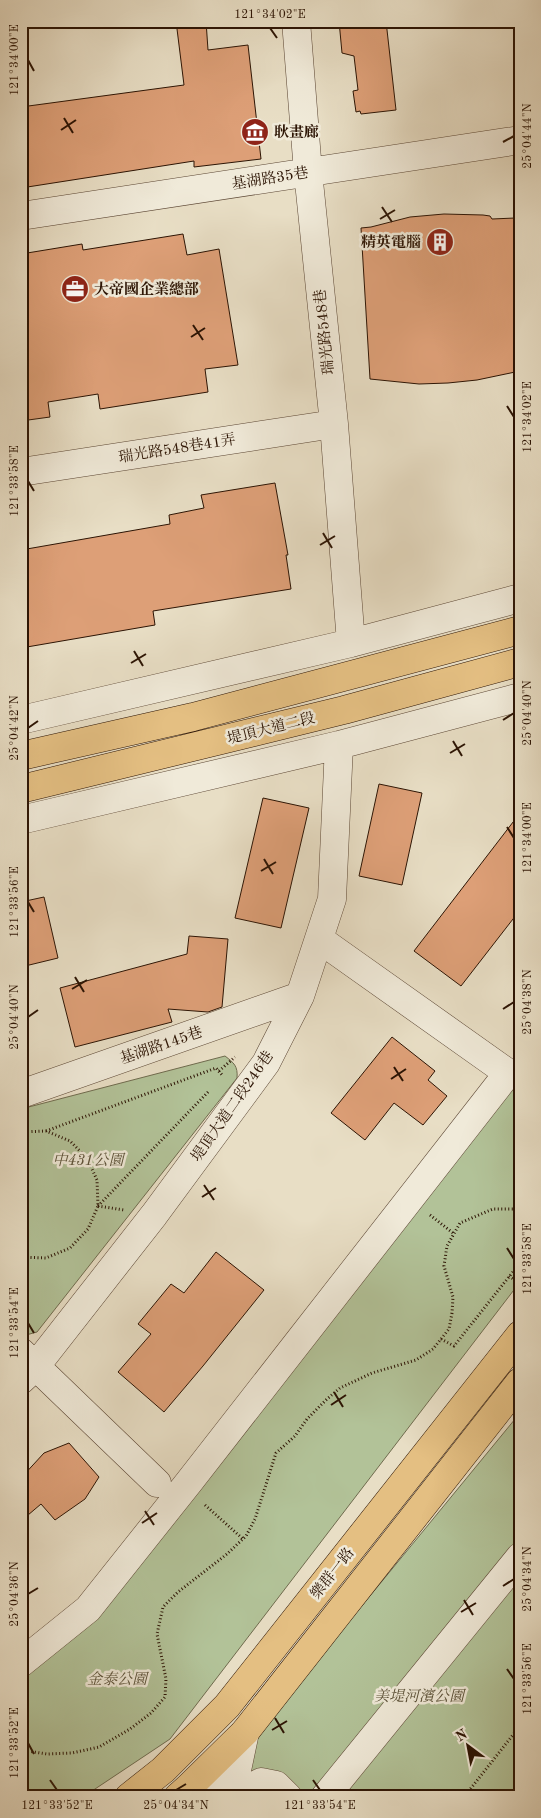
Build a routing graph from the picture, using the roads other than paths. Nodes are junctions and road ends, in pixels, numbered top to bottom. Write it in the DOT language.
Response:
graph roads {
  1 [pos="296,21"];
  2 [pos="520,140"];
  3 [pos="308,172"];
  4 [pos="21,216"];
  5 [pos="334,424"];
  6 [pos="21,472"];
  7 [pos="520,598"];
  8 [pos="520,630"];
  9 [pos="351,643"];
  10 [pos="520,662"];
  11 [pos="520,697"];
  12 [pos="21,720"];
  13 [pos="339,745"];
  14 [pos="21,756"];
  15 [pos="21,789"];
  16 [pos="21,820"];
  17 [pos="319,939"];
  18 [pos="300,996"];
  19 [pos="514,1066"];
  20 [pos="21,1094"];
  21 [pos="520,1335"];
  22 [pos="26,1366"];
  23 [pos="520,1382"];
  24 [pos="157,1483"];
  25 [pos="520,1557"];
  26 [pos="21,1663"];
  27 [pos="245,1732"];
  28 [pos="129,1797"];
  29 [pos="178,1797"];
  30 [pos="211,1797"];
  31 [pos="238,1797"];
  32 [pos="288,1797"];
  33 [pos="325,1797"];
  1 -- 3 [label="street, 瑞光路548巷"];
  2 -- 3 [label="street, 基湖路35巷"];
  3 -- 4 [label="street, 基湖路35巷"];
  3 -- 5 [label="street, 瑞光路548巷"];
  5 -- 6 [label="street, 瑞光路548巷41弄"];
  5 -- 9 [label="street, 瑞光路548巷"];
  7 -- 9 [label="street"];
  8 -- 14 [label="main road, 堤頂大道二段"];
  9 -- 12 [label="street"];
  10 -- 15 [label="main road, 堤頂大道二段"];
  11 -- 13 [label="street, 堤頂大道二段"];
  13 -- 16 [label="street, 堤頂大道二段"];
  13 -- 17 [label="street, 堤頂大道二段246巷"];
  17 -- 18 [label="street, 堤頂大道二段246巷"];
  17 -- 19 [label="street"];
  18 -- 20 [label="street, 基湖路145巷"];
  18 -- 22 [label="street, 堤頂大道二段246巷"];
  19 -- 26 [label="street"];
  21 -- 28 [label="main road, 樂群一路"];
  22 -- 24 [label="street"];
  23 -- 27 [label="main road, 樂群一路"];
  25 -- 33 [label="street"];
  27 -- 29 [label="main road, 樂群一路"];
  27 -- 30 [label="street"];
  31 -- 32 [label="street"];
}
